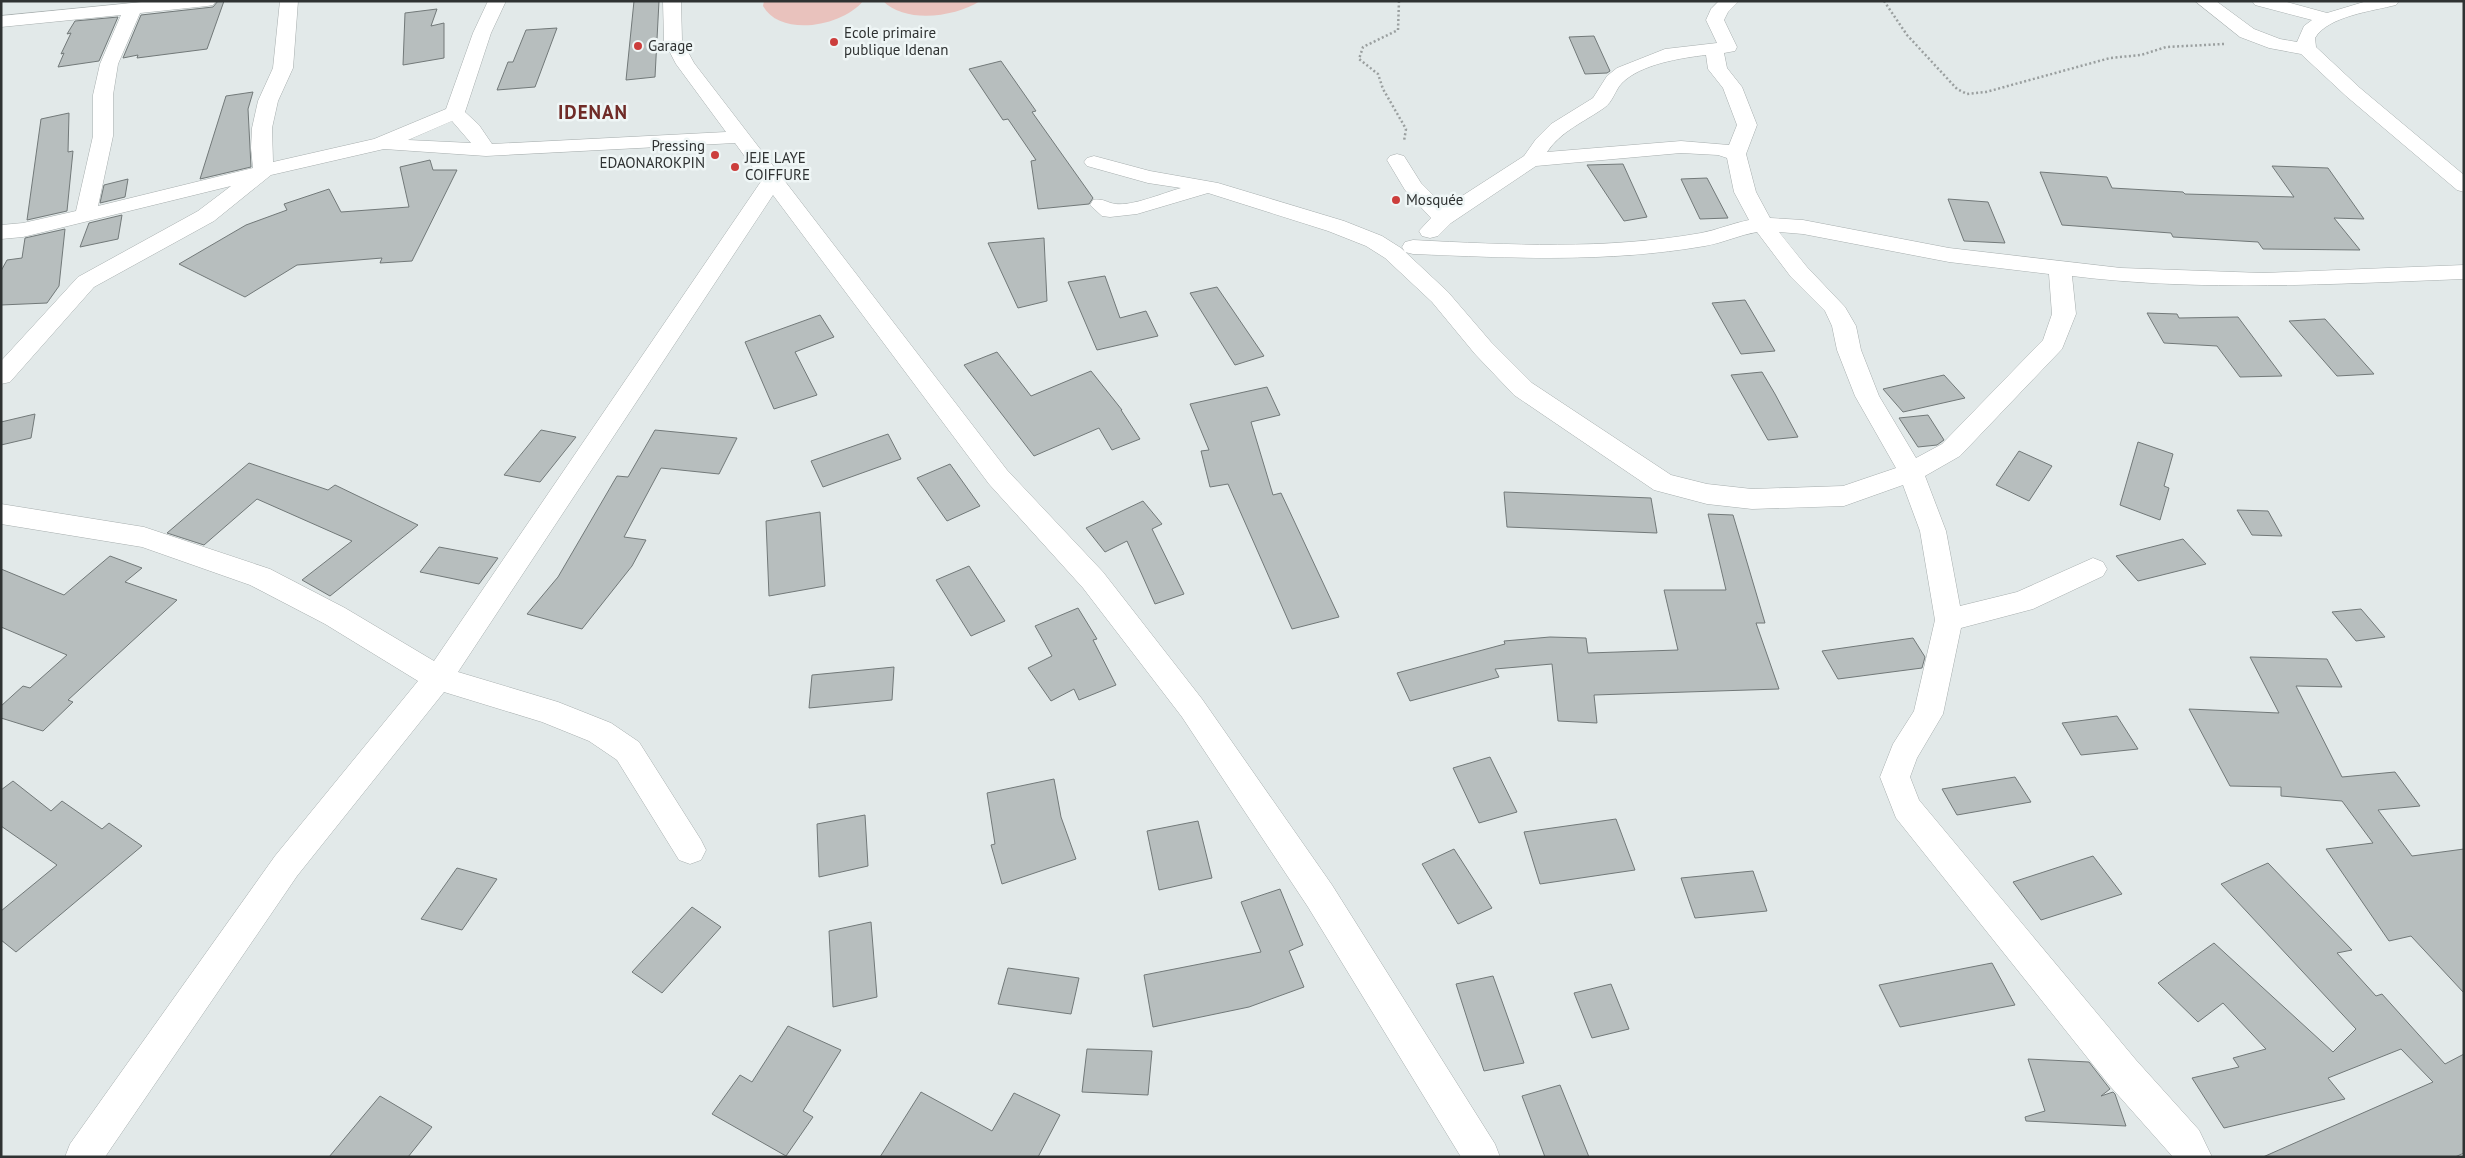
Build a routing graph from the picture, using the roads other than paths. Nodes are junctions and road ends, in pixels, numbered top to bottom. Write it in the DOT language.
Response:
graph roads {
  1 [pos="207,1"];
  2 [pos="289,1"];
  3 [pos="497,1"];
  4 [pos="672,1"];
  5 [pos="1730,1"];
  6 [pos="2204,1"];
  7 [pos="2261,1"];
  8 [pos="2390,1"];
  9 [pos="133,9"];
  10 [pos="2326,18"];
  11 [pos="1,22"];
  12 [pos="2307,49"];
  13 [pos="1714,50"];
  14 [pos="456,113"];
  15 [pos="741,137"];
  16 [pos="380,144"];
  17 [pos="486,150"];
  18 [pos="1736,154"];
  19 [pos="1397,160"];
  20 [pos="1531,160"];
  21 [pos="1094,162"];
  22 [pos="264,171"];
  23 [pos="773,179"];
  24 [pos="2464,186"];
  25 [pos="1211,188"];
  26 [pos="1101,205"];
  27 [pos="86,214"];
  28 [pos="1443,218"];
  29 [pos="1762,224"];
  30 [pos="1,232"];
  31 [pos="1403,250"];
  32 [pos="2060,268"];
  33 [pos="2464,272"];
  34 [pos="1,376"];
  35 [pos="1911,472"];
  36 [pos="1,514"];
  37 [pos="2094,569"];
  38 [pos="1949,620"];
  39 [pos="438,678"];
  40 [pos="690,850"];
  41 [pos="83,1157"];
  42 [pos="1482,1157"];
  43 [pos="2194,1157"];
  1 -- 9 [label="street"];
  2 -- 22 [label="street"];
  3 -- 14 [label="street"];
  4 -- 15 [label="street"];
  5 -- 13 [label="street"];
  6 -- 12 [label="street"];
  7 -- 10 [label="street"];
  8 -- 10 [label="street"];
  9 -- 11 [label="street"];
  9 -- 27 [label="street"];
  10 -- 12 [label="street"];
  12 -- 24 [label="street"];
  13 -- 18 [label="street"];
  13 -- 20 [label="street"];
  14 -- 16 [label="street"];
  14 -- 17 [label="street"];
  15 -- 17 [label="street"];
  15 -- 23 [label="street"];
  16 -- 17 [label="street"];
  16 -- 22 [label="street"];
  18 -- 20 [label="street"];
  18 -- 29 [label="street"];
  19 -- 28 [label="street"];
  20 -- 28 [label="street"];
  21 -- 25 [label="street"];
  22 -- 27 [label="street"];
  22 -- 34 [label="street"];
  23 -- 39 [label="street"];
  23 -- 42 [label="street"];
  25 -- 26 [label="street"];
  25 -- 31 [label="street"];
  27 -- 30 [label="street"];
  28 -- 31 [label="street"];
  29 -- 31 [label="street"];
  29 -- 32 [label="street"];
  29 -- 35 [label="street"];
  31 -- 35 [label="street"];
  32 -- 33 [label="street"];
  32 -- 35 [label="street"];
  35 -- 38 [label="street"];
  36 -- 39 [label="street"];
  37 -- 38 [label="street"];
  38 -- 43 [label="street"];
  39 -- 40 [label="street"];
  39 -- 41 [label="street"];
}
